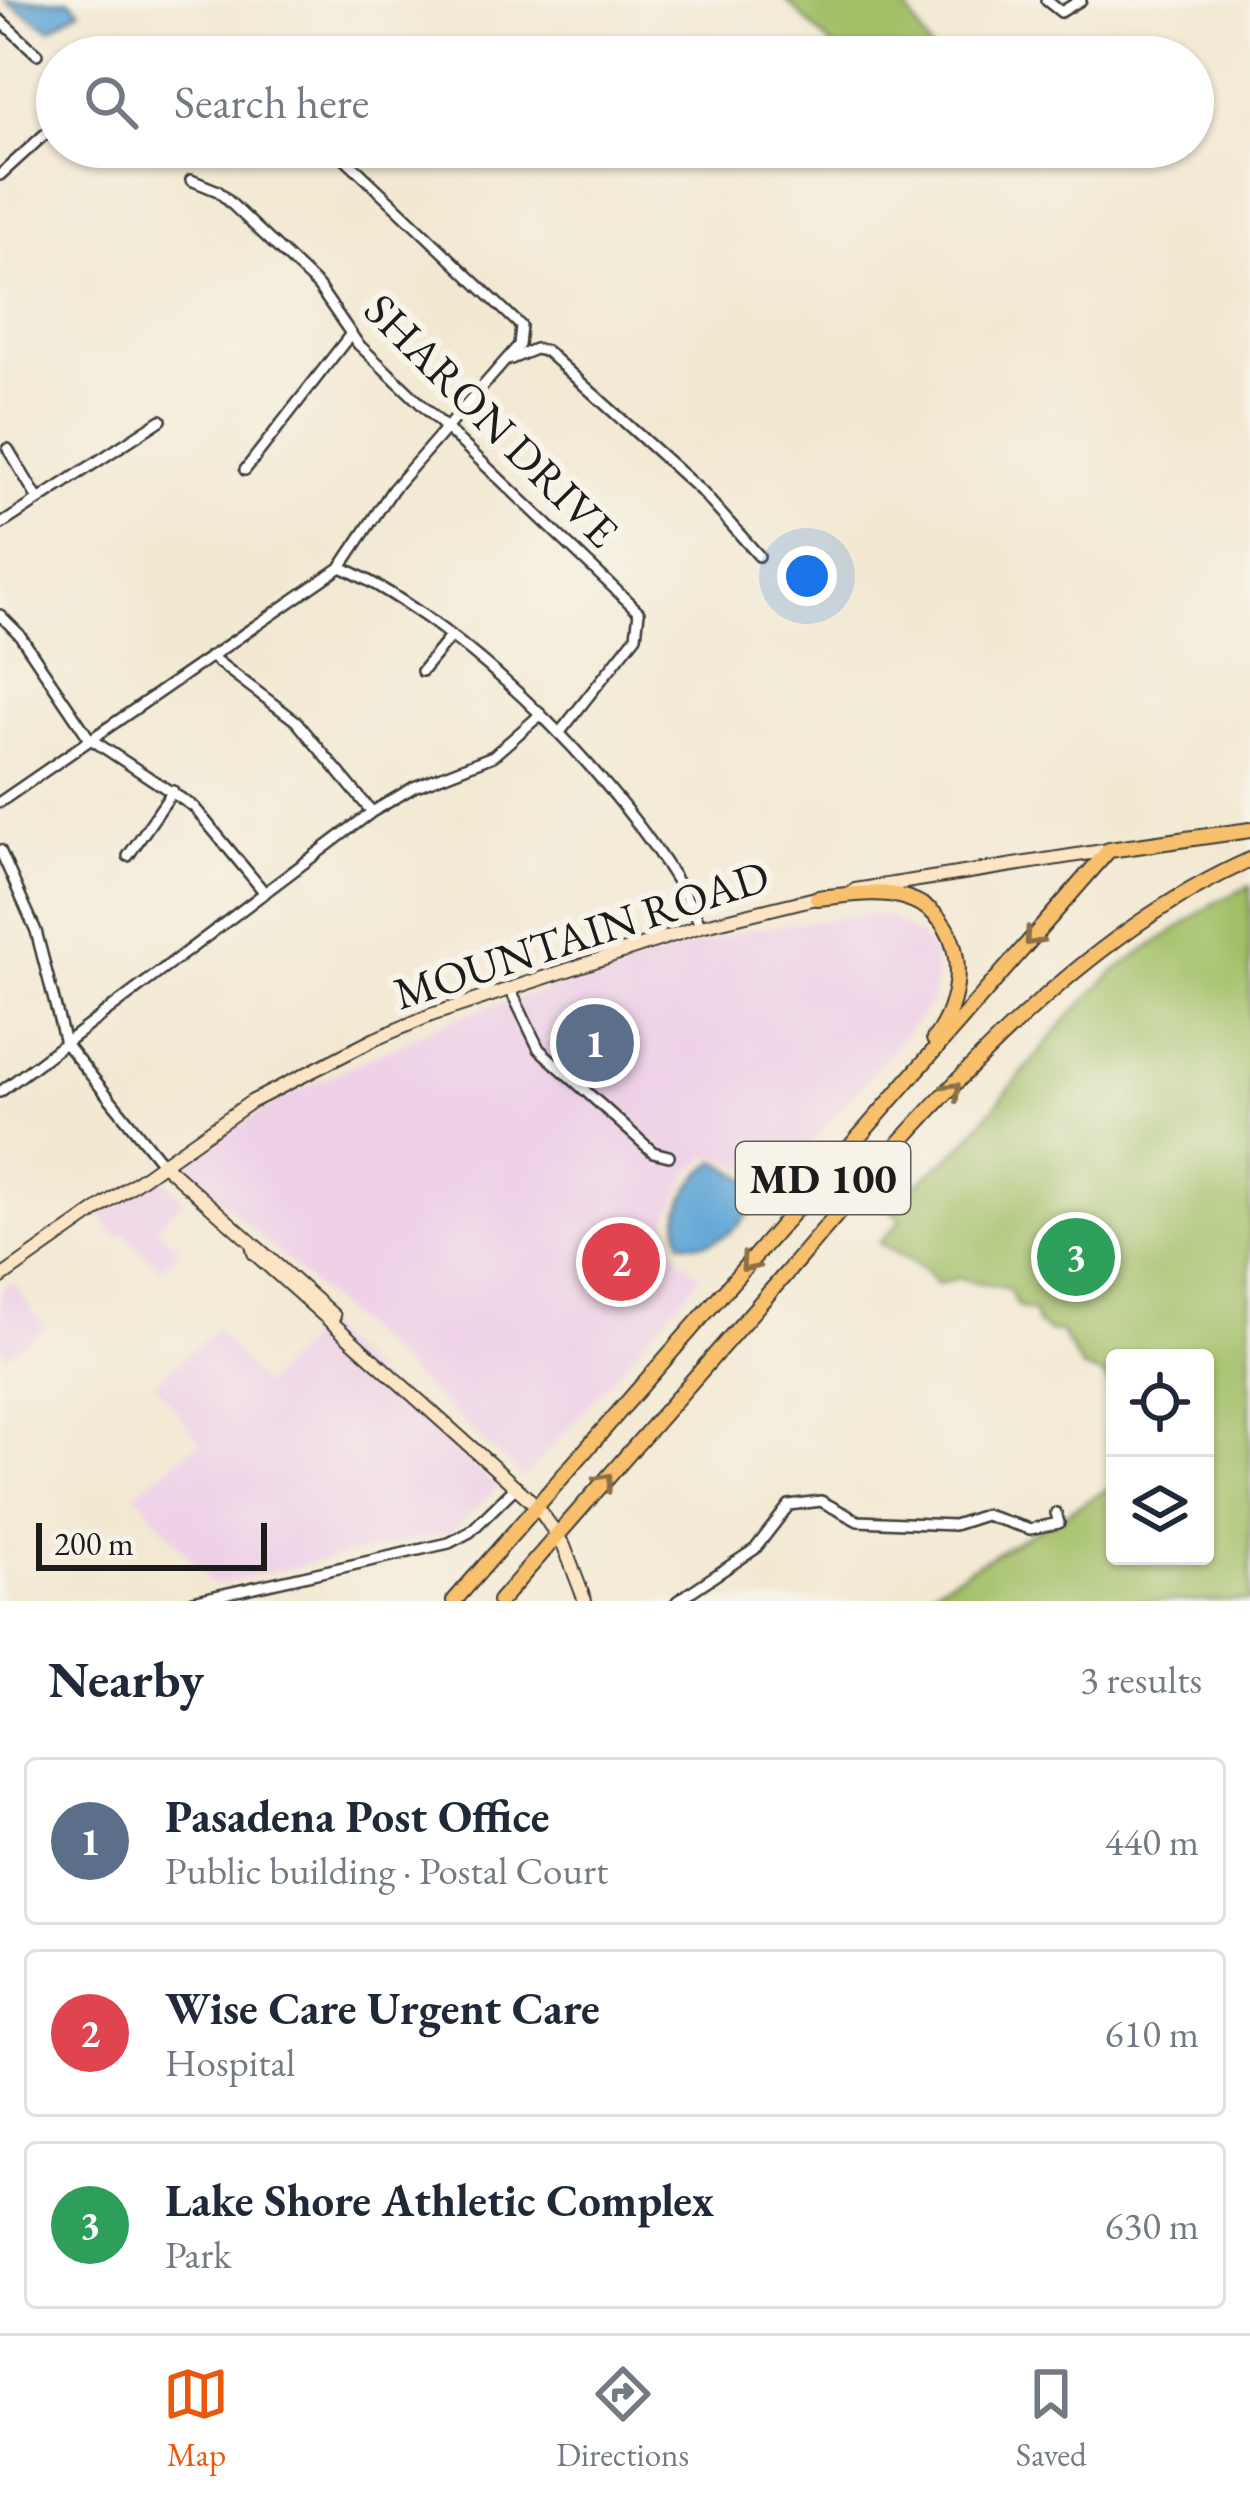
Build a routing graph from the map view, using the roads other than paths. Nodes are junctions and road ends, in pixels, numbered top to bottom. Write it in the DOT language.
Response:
graph roads {
  1 [pos="1046,0"];
  2 [pos="1081,0"];
  3 [pos="0,20"];
  4 [pos="36,53"];
  5 [pos="36,142"];
  6 [pos="355,168"];
  7 [pos="0,175"];
  8 [pos="191,180"];
  9 [pos="350,335"];
  10 [pos="511,359"];
  11 [pos="161,420"];
  12 [pos="446,428"];
  13 [pos="8,449"];
  14 [pos="245,470"];
  15 [pos="38,499"];
  16 [pos="0,525"];
  17 [pos="759,556"];
  18 [pos="341,567"];
  19 [pos="0,616"];
  20 [pos="450,637"];
  21 [pos="210,656"];
  22 [pos="422,670"];
  23 [pos="541,714"];
  24 [pos="562,731"];
  25 [pos="89,738"];
  26 [pos="173,791"];
  27 [pos="0,802"];
  28 [pos="372,812"];
  29 [pos="1250,830"];
  30 [pos="0,850"];
  31 [pos="1109,850"];
  32 [pos="128,856"];
  33 [pos="1250,860"];
  34 [pos="265,893"];
  35 [pos="817,898"];
  36 [pos="701,926"];
  37 [pos="510,989"];
  38 [pos="65,1043"];
  39 [pos="0,1091"];
  40 [pos="872,1121"];
  41 [pos="669,1156"];
  42 [pos="161,1162"];
  43 [pos="0,1278"];
  44 [pos="517,1486"];
  45 [pos="537,1507"];
  46 [pos="1056,1513"];
  47 [pos="558,1535"];
  48 [pos="194,1601"];
  49 [pos="454,1601"];
  50 [pos="500,1601"];
  51 [pos="584,1601"];
  52 [pos="677,1601"];
  1 -- 2 [label="street"];
  3 -- 4 [label="street"];
  5 -- 7 [label="street"];
  6 -- 10 [label="street"];
  8 -- 9 [label="street, SHARON DRIVE"];
  9 -- 12 [label="street, SHARON DRIVE"];
  9 -- 14 [label="street"];
  10 -- 12 [label="street"];
  10 -- 17 [label="street"];
  11 -- 15 [label="street"];
  12 -- 18 [label="street"];
  12 -- 24 [label="street, SHARON DRIVE"];
  13 -- 15 [label="street"];
  15 -- 16 [label="street"];
  18 -- 20 [label="street"];
  18 -- 21 [label="street"];
  19 -- 25 [label="street"];
  20 -- 22 [label="street"];
  20 -- 23 [label="street"];
  21 -- 25 [label="street"];
  21 -- 28 [label="street"];
  23 -- 24 [label="street"];
  23 -- 28 [label="street"];
  24 -- 36 [label="street"];
  25 -- 26 [label="street"];
  25 -- 27 [label="street"];
  26 -- 32 [label="street"];
  26 -- 34 [label="street"];
  28 -- 34 [label="street"];
  29 -- 31 [label="main road, MOUNTAIN ROAD"];
  30 -- 38 [label="street"];
  31 -- 35 [label="main road, MOUNTAIN ROAD"];
  31 -- 40 [label="main road, MD 100, one-way"];
  47 -- 33 [label="main road, MD 100, one-way"];
  34 -- 38 [label="street"];
  35 -- 36 [label="main road, MOUNTAIN ROAD"];
  35 -- 40 [label="main road"];
  36 -- 37 [label="main road, MOUNTAIN ROAD"];
  37 -- 41 [label="street"];
  37 -- 42 [label="main road, MOUNTAIN ROAD"];
  38 -- 39 [label="street"];
  38 -- 42 [label="street"];
  40 -- 45 [label="main road, MD 100, one-way"];
  42 -- 43 [label="main road, MOUNTAIN ROAD"];
  42 -- 44 [label="main road"];
  44 -- 45 [label="main road"];
  44 -- 48 [label="street"];
  45 -- 47 [label="main road"];
  45 -- 49 [label="main road, MD 100"];
  46 -- 52 [label="street"];
  47 -- 50 [label="main road, MD 100"];
  47 -- 51 [label="main road"];
}
